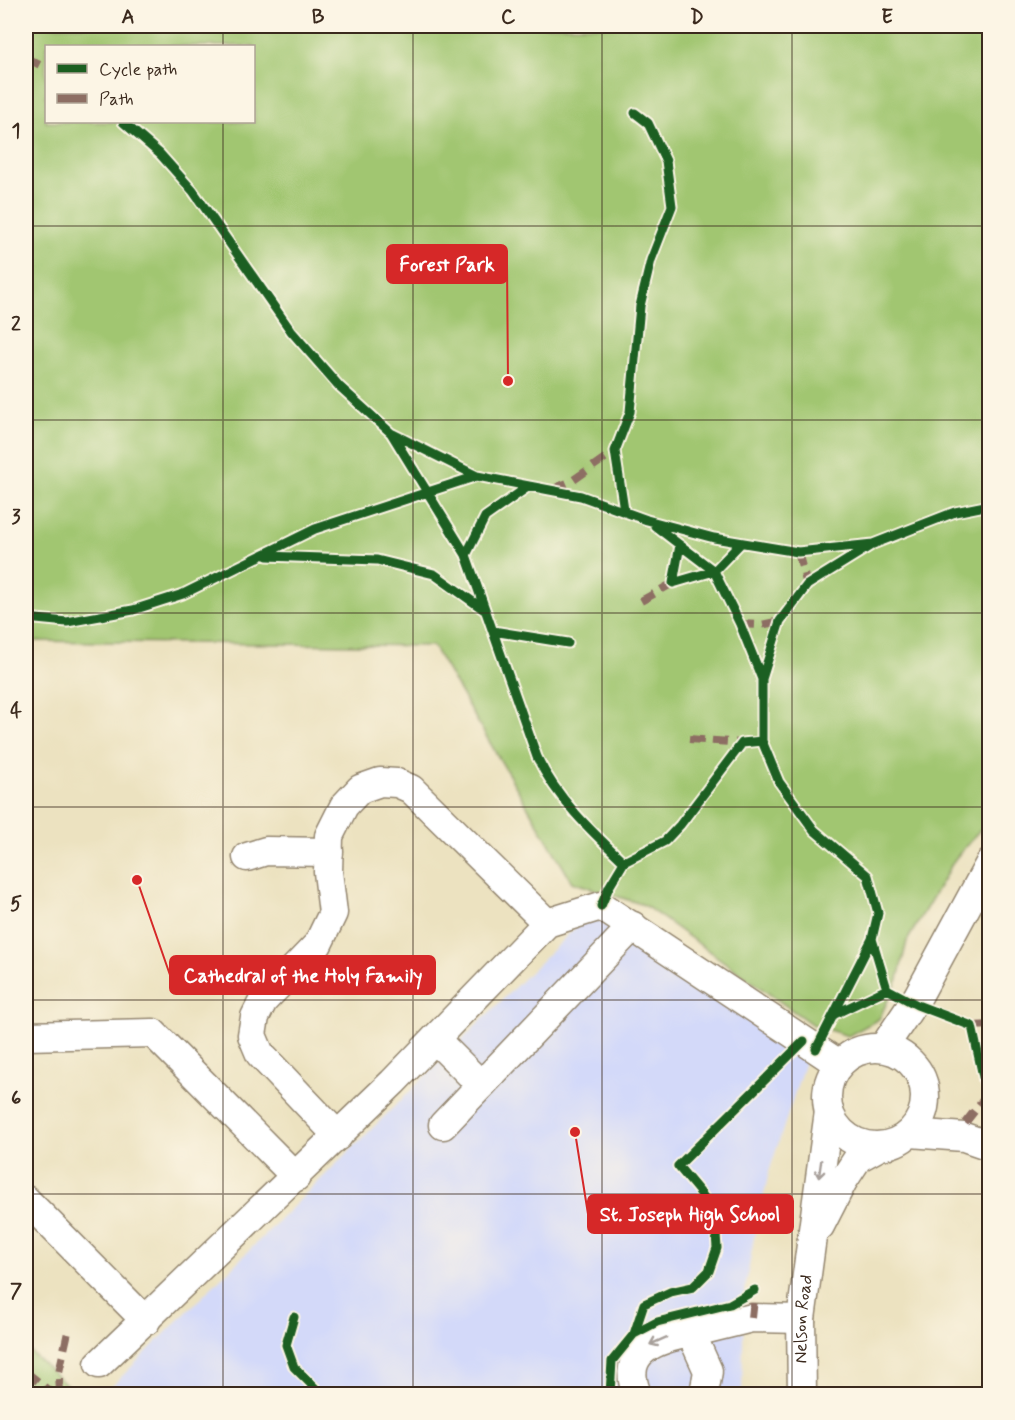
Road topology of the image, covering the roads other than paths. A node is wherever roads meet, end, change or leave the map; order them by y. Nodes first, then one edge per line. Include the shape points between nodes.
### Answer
1 (329, 852) junction
2 (247, 857) dead end
3 (990, 863) edge
4 (547, 922) junction
5 (633, 926) junction
6 (918, 996) junction
7 (26, 1036) edge
8 (435, 1039) junction
9 (883, 1048) junction
10 (911, 1062) junction
11 (839, 1064) junction
12 (481, 1085) junction
13 (925, 1106) junction
14 (829, 1111) junction
15 (443, 1125) dead end
16 (910, 1134) junction
17 (338, 1136) junction
18 (977, 1142) edge
19 (880, 1146) junction
20 (296, 1177) junction
21 (26, 1200) edge
22 (810, 1244) junction
23 (801, 1319) junction
24 (146, 1321) junction
25 (691, 1333) junction
26 (99, 1364) dead end
27 (637, 1395) edge
28 (704, 1395) edge
29 (802, 1395) edge

1 - 2 street via 266,851
1 - 4 street via 329,836 344,806 360,789 380,782 398,783 425,801
1 - 17 street via 333,913 318,944 263,1001 252,1035 260,1054
3 - 6 street
4 - 5 street via 602,906
4 - 8 street
5 - 11 street
5 - 12 street
6 - 9 street
6 - 10 street
7 - 20 street via 153,1034
8 - 12 street
8 - 17 street
9 - 10 street via 898,1052
9 - 11 street via 867,1048
10 - 13 street via 926,1090
11 - 14 street via 830,1078
12 - 15 street
13 - 16 street
13 - 18 street
14 - 19 street via 848,1138
14 -> 22 street, Nelson Road
16 - 18 street
16 - 19 street
17 - 20 street
19 - 22 street, Nelson Road via 858,1158
20 - 24 street
21 - 24 street
22 - 23 street, Nelson Road
23 - 25 street via 752,1318
23 - 29 street, Nelson Road
24 - 26 street
25 -> 27 street via 663,1339 642,1351 632,1373
25 - 28 street via 708,1371

